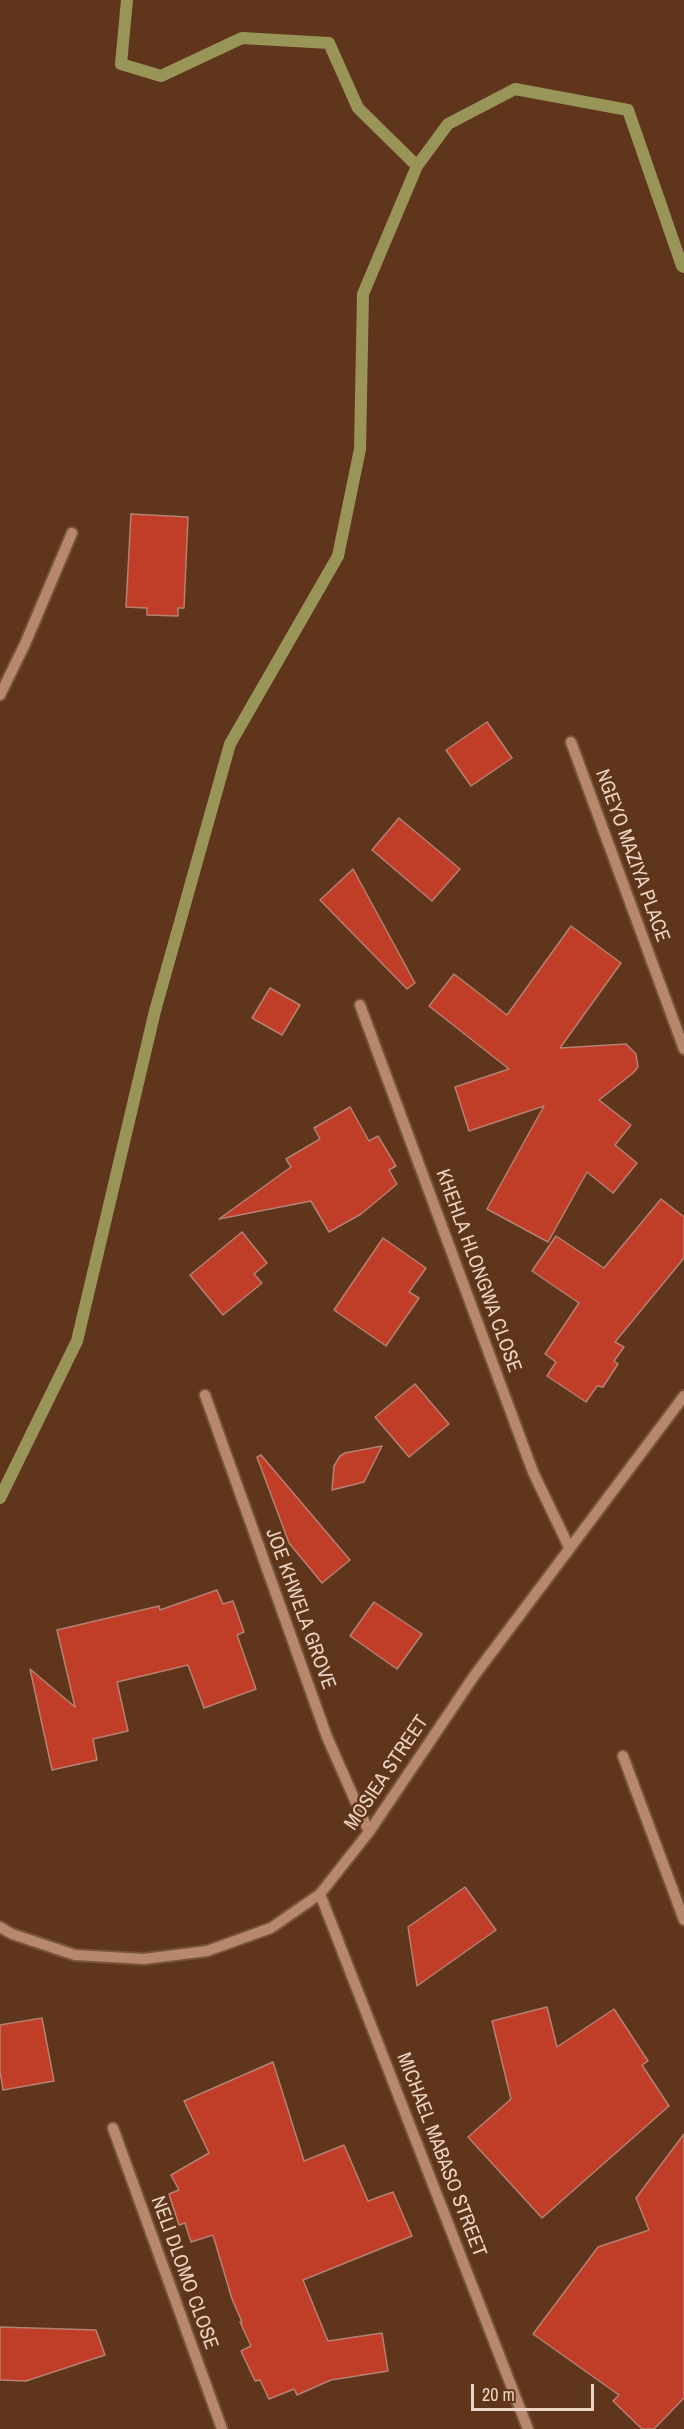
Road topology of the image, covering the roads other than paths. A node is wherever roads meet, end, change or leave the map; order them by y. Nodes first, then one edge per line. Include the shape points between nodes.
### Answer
1 (72, 533) dead end
2 (0, 695) edge
3 (571, 742) dead end
4 (360, 1005) dead end
5 (684, 1049) edge
6 (205, 1395) dead end
7 (684, 1396) edge
8 (569, 1547) junction
9 (623, 1756) dead end
10 (369, 1832) junction
11 (320, 1894) junction
12 (684, 1920) edge
13 (0, 1927) edge
14 (113, 2128) dead end
15 (222, 2429) edge
16 (528, 2429) edge

1 - 2 street
3 - 5 street, NGEYO MAZIYA PLACE
4 - 8 street, KHEHLA HLONGWA CLOSE via 533,1472
6 - 10 street, JOE KHWELA GROVE via 327,1737
7 - 8 street, MOSIEA STREET
8 - 10 street, MOSIEA STREET via 474,1676
9 - 12 street
10 - 11 street, MOSIEA STREET
11 - 13 street, MOSIEA STREET via 271,1928 207,1951 144,1959 75,1954
11 - 16 street, MICHAEL MABASO STREET
14 - 15 street, NELI DLOMO CLOSE

